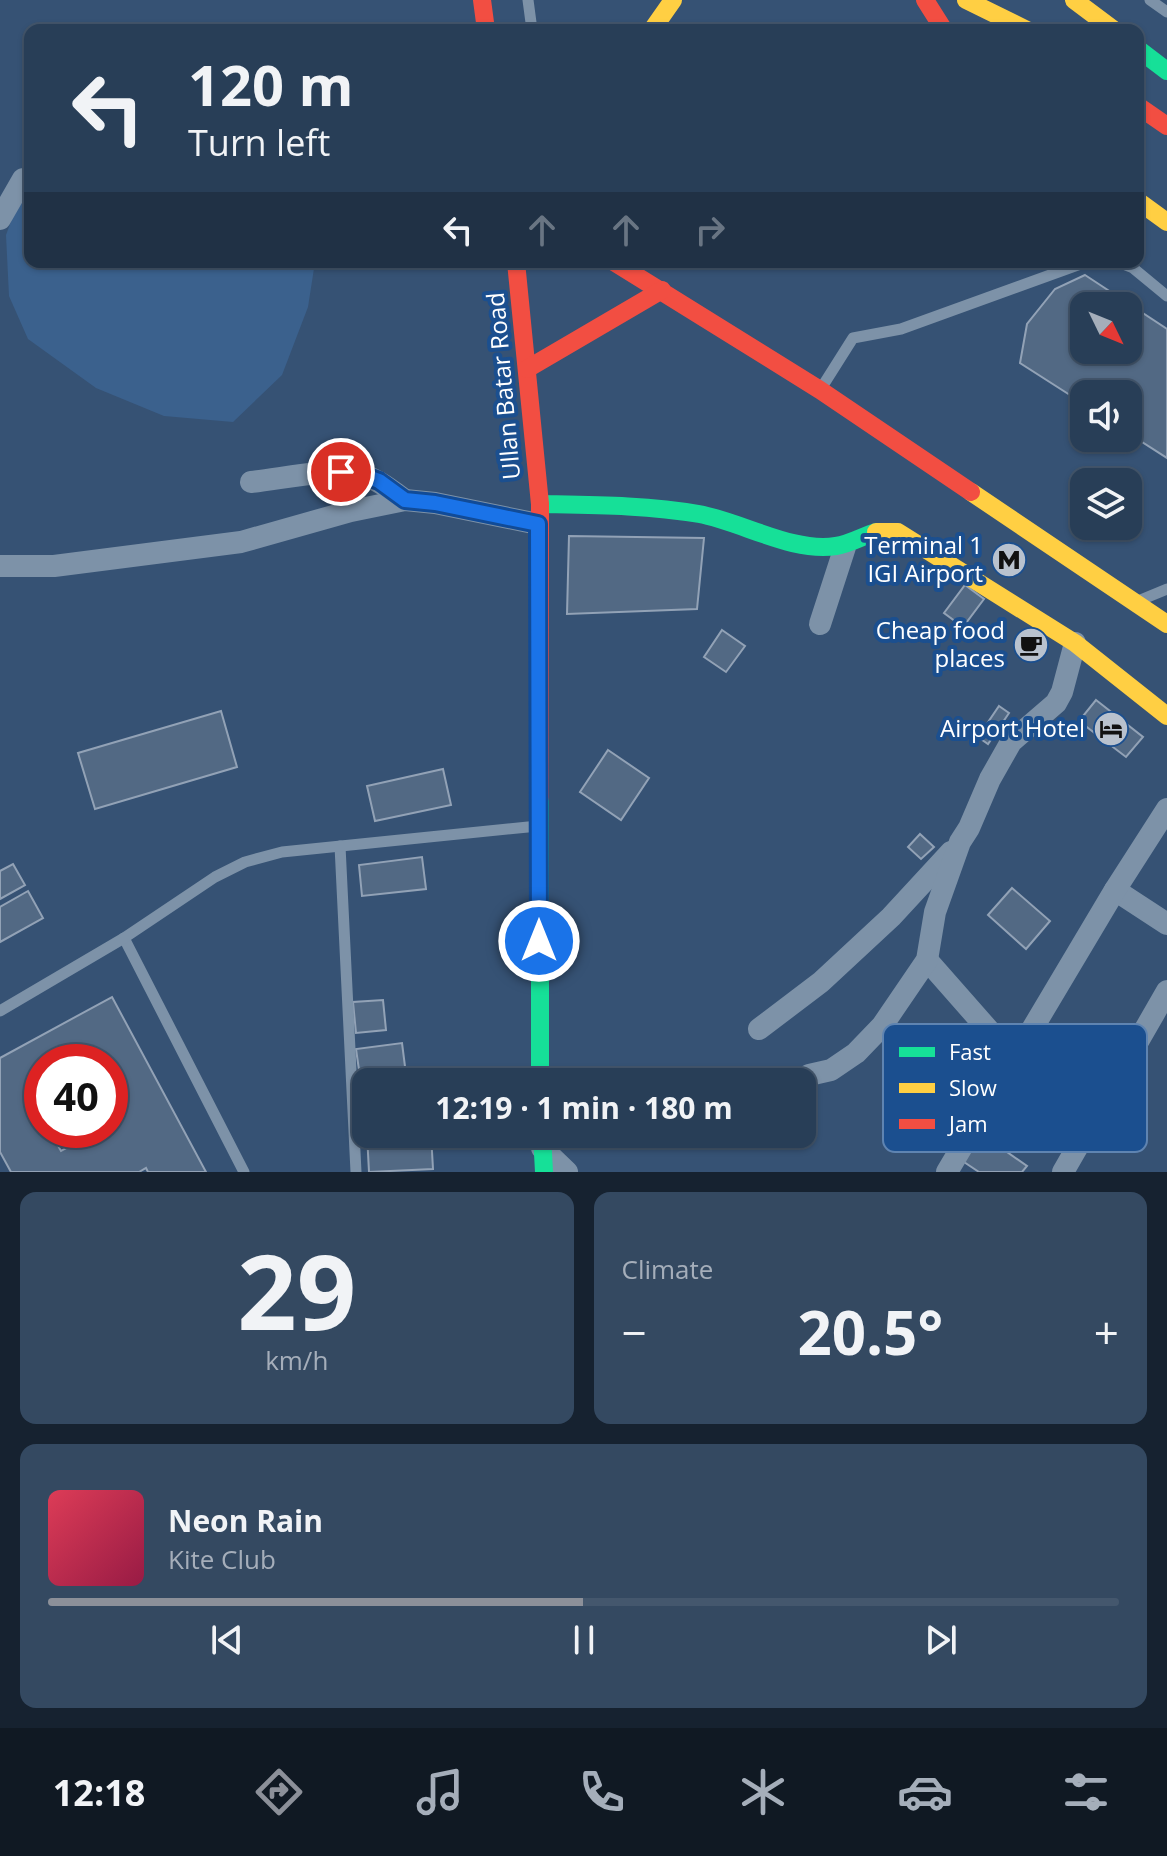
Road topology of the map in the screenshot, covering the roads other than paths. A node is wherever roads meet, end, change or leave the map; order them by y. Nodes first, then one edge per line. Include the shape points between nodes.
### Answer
1 (482, 0) edge
2 (528, 0) edge
3 (673, 0) edge
4 (925, 0) edge
5 (963, 0) edge
6 (1074, 0) edge
7 (1150, 0) edge
8 (1167, 12) edge
9 (485, 24) edge
10 (531, 24) edge
11 (656, 24) edge
12 (943, 24) edge
13 (950, 24) edge
14 (1014, 24) edge
15 (1106, 24) edge
16 (1144, 54) edge
17 (1167, 71) edge
18 (1144, 110) edge
19 (1167, 126) edge
20 (23, 179) dead end
21 (1144, 205) edge
22 (0, 219) edge
23 (1167, 222) edge
24 (517, 268) edge
25 (624, 268) edge
26 (1069, 268) edge
27 (1133, 268) edge
28 (662, 290) junction
29 (1167, 296) edge
30 (527, 369) junction
31 (820, 390) junction
32 (251, 482) dead end
33 (405, 500) junction
34 (539, 514) junction
35 (845, 547) junction
36 (0, 566) edge
37 (1167, 589) edge
38 (1134, 602) junction
39 (820, 624) dead end
40 (1167, 624) edge
41 (1075, 643) junction
42 (1167, 716) edge
43 (1167, 809) edge
44 (538, 826) junction
45 (960, 842) junction
46 (340, 846) junction
47 (1115, 890) junction
48 (1167, 924) edge
49 (124, 938) junction
50 (927, 960) junction
51 (1167, 991) edge
52 (0, 1011) edge
53 (883, 1024) edge
54 (983, 1024) edge
55 (1036, 1024) edge
56 (883, 1025) edge
57 (1147, 1026) edge
58 (759, 1029) dead end
59 (540, 1068) edge
60 (816, 1073) edge
61 (542, 1148) edge
62 (548, 1148) edge
63 (959, 1152) edge
64 (1074, 1152) edge
65 (244, 1172) edge
66 (356, 1172) edge
67 (544, 1172) edge
68 (567, 1172) edge
69 (947, 1172) edge
70 (1063, 1172) edge

1 - 9 street
2 - 10 lane
3 - 11 street
4 - 12 street
5 - 13 street
5 - 14 street
6 - 15 street
7 - 8 lane
16 - 17 street
18 - 19 street
20 - 22 street
21 - 23 street
24 - 30 street, Ullan Batar Road
25 - 28 street
26 - 31 lane via 901,329 853,338
27 - 29 lane
28 - 30 street
28 - 31 street
30 - 34 street, Ullan Batar Road
31 - 38 street
32 - 33 street via 357,473
33 - 34 street
33 - 36 street via 241,542 54,566
34 - 35 street via 634,506 684,511 818,547
34 - 44 street, Ullan Batar Road
35 - 39 street
35 - 41 street via 874,532 898,532
37 - 38 lane
38 - 40 street
41 - 42 street
41 - 45 street via 1056,703 1011,742
43 - 47 street
44 - 46 lane
44 - 59 street, Ullan Batar Road
45 - 50 street via 935,912
45 - 58 street via 891,917 821,982
46 - 49 lane via 245,862
46 - 66 lane
47 - 48 street
47 - 55 street
49 - 52 lane
49 - 65 lane
50 - 53 street
50 - 54 street
51 - 57 street
56 - 60 street via 856,1053
61 - 67 street
62 - 68 street
63 - 69 street
64 - 70 street

